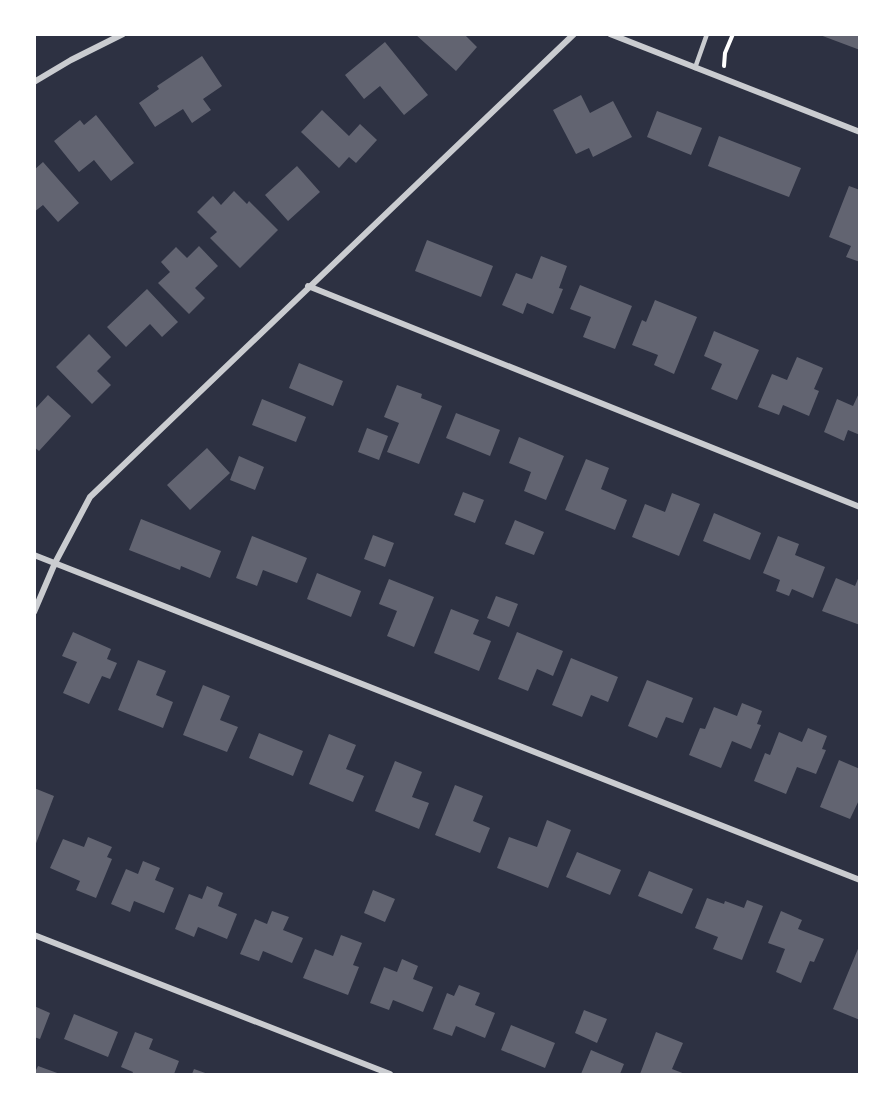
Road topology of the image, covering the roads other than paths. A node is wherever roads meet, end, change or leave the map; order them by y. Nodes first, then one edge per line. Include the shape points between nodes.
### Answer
1 (123, 34) edge
2 (574, 34) edge
3 (610, 34) edge
4 (635, 34) edge
5 (707, 34) edge
6 (632, 43) junction
7 (695, 68) junction
8 (34, 82) edge
9 (860, 132) edge
10 (308, 286) junction
11 (860, 507) edge
12 (34, 555) edge
13 (55, 563) junction
14 (34, 612) edge
15 (860, 880) edge
16 (34, 935) edge
17 (390, 1074) edge

1 - 8 street
2 - 10 street
3 - 6 street
4 - 6 lane
5 - 7 lane
6 - 7 street
7 - 9 street
10 - 11 street
10 - 13 street via 90,497
12 - 13 street
13 - 14 street
13 - 15 street
16 - 17 street

